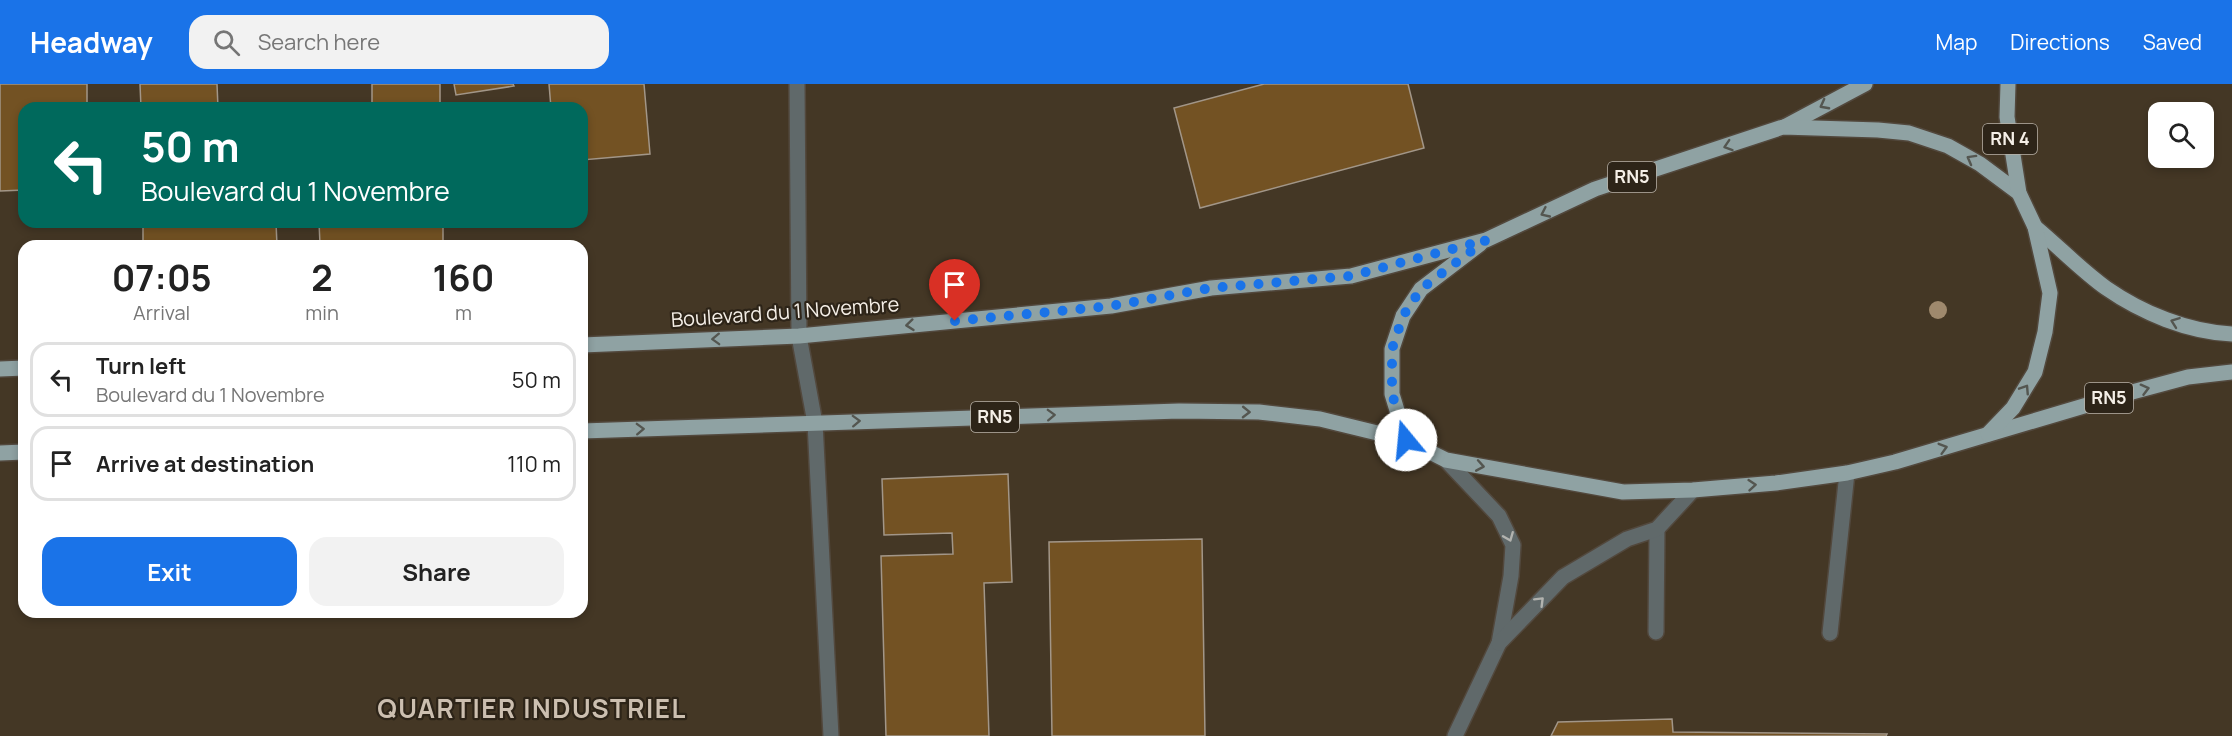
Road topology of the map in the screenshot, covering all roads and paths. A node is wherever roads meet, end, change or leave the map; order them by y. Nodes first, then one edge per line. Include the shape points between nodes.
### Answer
1 (797, 84) edge
2 (1865, 84) edge
3 (2008, 84) edge
4 (1783, 128) junction
5 (2019, 193) junction
6 (2035, 227) junction
7 (1486, 240) junction
8 (2232, 334) edge
9 (800, 336) junction
10 (588, 345) edge
11 (18, 368) edge
12 (0, 369) edge
13 (2232, 372) edge
14 (815, 423) junction
15 (588, 431) edge
16 (1988, 434) junction
17 (1406, 440) junction
18 (18, 452) edge
19 (0, 453) edge
20 (1446, 460) junction
21 (1847, 473) junction
22 (1694, 490) junction
23 (1657, 529) junction
24 (1656, 632) dead end
25 (1830, 633) dead end
26 (1499, 643) junction
27 (831, 736) edge
28 (1455, 736) edge

1 - 9 street
2 -> 4 main road
3 - 5 main road, RN 4 via 2007,117
5 -> 4 main road, Boulevard du 1 Novembre / RN5 via 1956,150 1909,133
4 -> 7 main road, Boulevard du 1 Novembre / RN5 via 1595,189
5 - 6 main road, RN5
8 -> 6 main road, RN5 via 2181,324 2142,309 2106,287
16 -> 6 main road, RN5 via 2013,408 2035,372 2045,332 2050,292
7 -> 9 main road, Boulevard du 1 Novembre / RN5 via 1351,276 1211,288 1111,306
7 - 17 main road, Boulevard du 1 Novembre / RN5 via 1421,289 1403,316 1392,349 1392,394
9 -> 10 main road, Boulevard du 1 Novembre / RN5
9 - 14 street
11 - 12 main road
16 -> 13 main road, RN5 via 2188,377
15 -> 14 main road, RN5
14 -> 17 main road, RN5 via 1259,412 1320,419
14 - 27 street
21 -> 16 main road, RN5
17 - 20 main road, RN5
18 - 19 main road
20 -> 22 main road, RN5 via 1623,492
20 -> 26 street via 1499,516 1513,545
22 -> 21 main road, RN5
21 - 25 street
22 - 23 street
23 - 24 street
26 -> 23 street via 1563,577 1627,539
26 - 28 street

